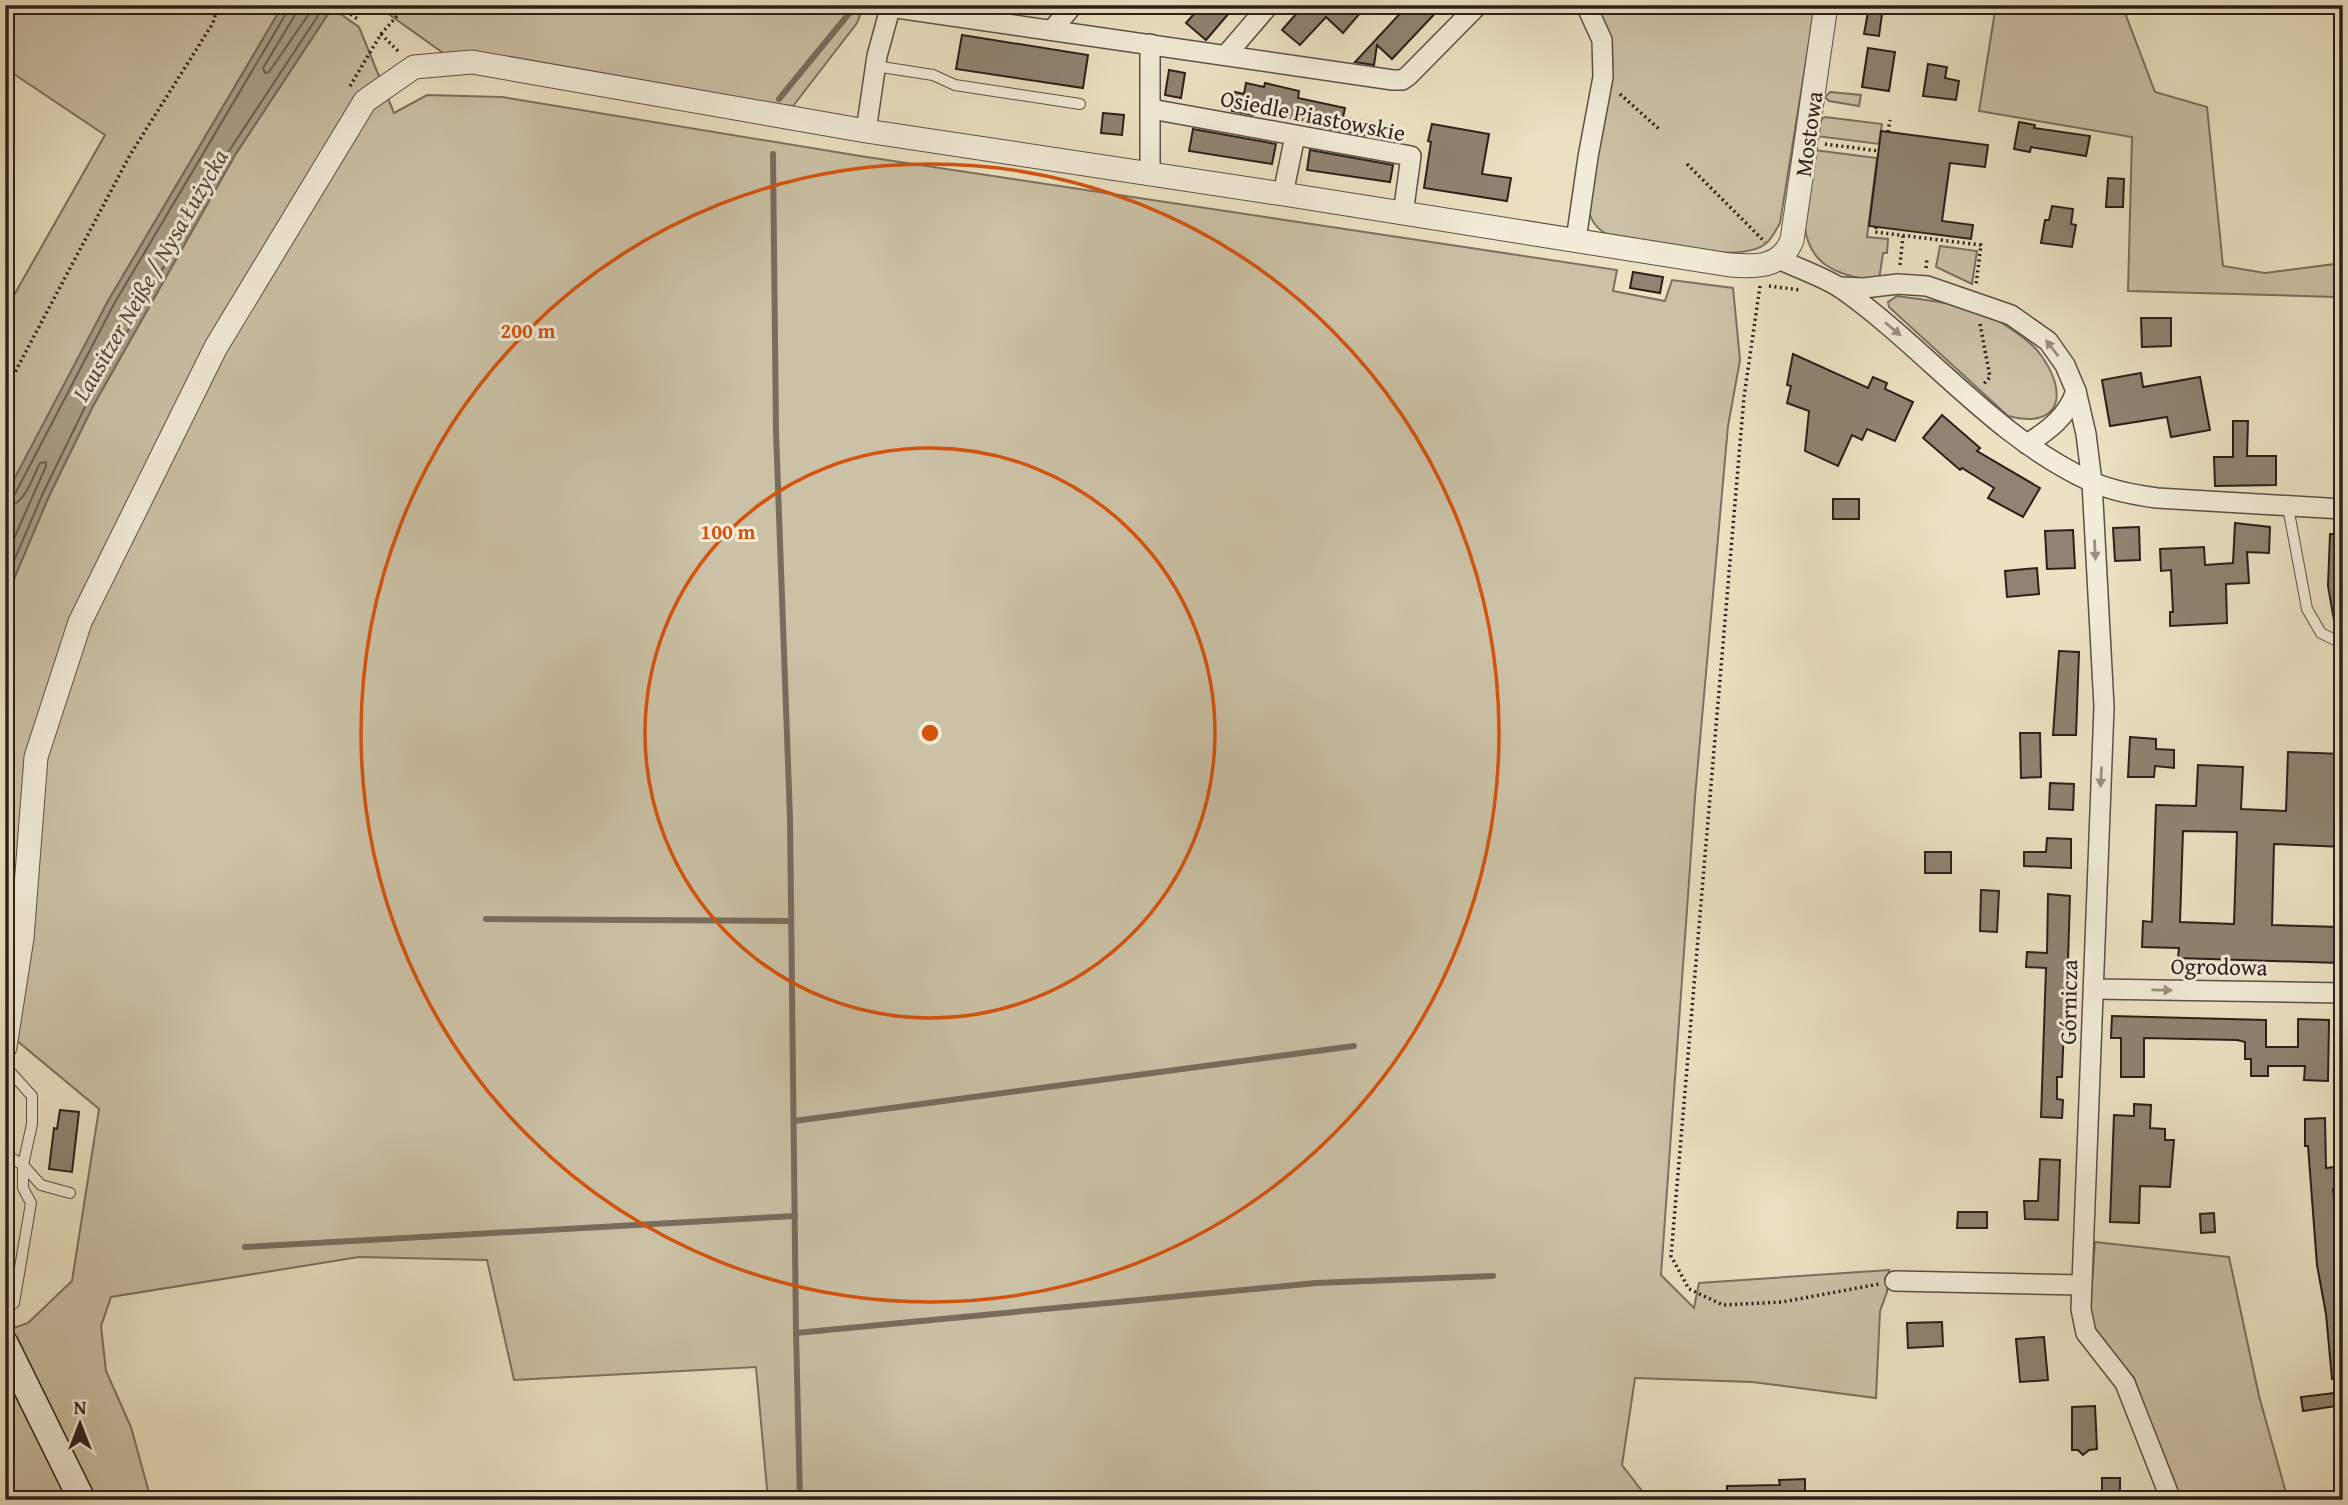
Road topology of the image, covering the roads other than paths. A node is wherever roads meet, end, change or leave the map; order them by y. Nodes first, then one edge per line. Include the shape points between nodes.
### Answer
1 (1073, 5) edge
2 (1269, 5) edge
3 (1478, 5) edge
4 (1586, 5) edge
5 (1826, 5) edge
6 (891, 6) edge
7 (975, 12) edge
8 (1052, 30) junction
9 (1150, 44) junction
10 (1226, 55) junction
11 (875, 66) junction
12 (1080, 104) dead end
13 (1151, 109) junction
14 (866, 131) junction
15 (1295, 136) junction
16 (1150, 174) junction
17 (1283, 194) junction
18 (1403, 214) junction
19 (1576, 240) junction
20 (1770, 257) junction
21 (1839, 287) junction
22 (2076, 391) junction
23 (2027, 444) junction
24 (2092, 482) junction
25 (2288, 507) junction
26 (2343, 509) edge
27 (2343, 644) edge
28 (2094, 989) junction
29 (2343, 993) edge
30 (5, 1047) edge
31 (5, 1066) edge
32 (5, 1154) edge
33 (23, 1166) junction
34 (70, 1193) dead end
35 (1895, 1281) road end
36 (2081, 1285) junction
37 (5, 1310) edge
38 (5, 1345) edge
39 (82, 1500) edge
40 (2171, 1500) edge

1 - 8 street
2 - 10 street, Osiedle Piastowskie
3 - 10 street, Osiedle Piastowskie via 1402,80
4 - 19 street via 1602,40 1603,77
5 - 20 street, Mostowa via 1792,240 1788,251
6 - 7 street, Osiedle Piastowskie
6 - 11 street, Osiedle Piastowskie
7 - 8 street, Osiedle Piastowskie
8 - 9 street, Osiedle Piastowskie
9 - 10 street, Osiedle Piastowskie
9 - 13 street
11 - 12 lane via 933,75 955,85
11 - 14 street, Osiedle Piastowskie
13 - 15 street, Osiedle Piastowskie
13 - 16 street
14 - 16 street
14 - 30 street via 472,62 414,67 365,102 216,347 80,622 36,757 22,937
15 - 17 street
15 - 18 street, Osiedle Piastowskie via 1411,156
16 - 17 street
17 - 18 street
18 - 19 street
19 - 20 street via 1730,265
20 - 21 street
22 -> 21 street, Górnicza via 2048,341 2011,316 1927,286
21 -> 23 street
22 - 23 street via 2062,418
22 - 24 street, Górnicza
23 - 24 street
24 - 25 street via 2157,498
24 -> 28 street, Górnicza via 2104,707
25 - 26 street
25 - 27 lane via 2307,609 2321,633
28 -> 29 street, Ogrodowa
28 - 36 street, Górnicza
31 - 33 lane via 32,1097
32 - 33 lane
33 - 34 lane via 41,1185
33 - 37 lane via 23,1188 31,1203 14,1303
35 - 36 street
36 - 40 street, Górnicza via 2086,1333 2125,1383
38 - 39 main road

